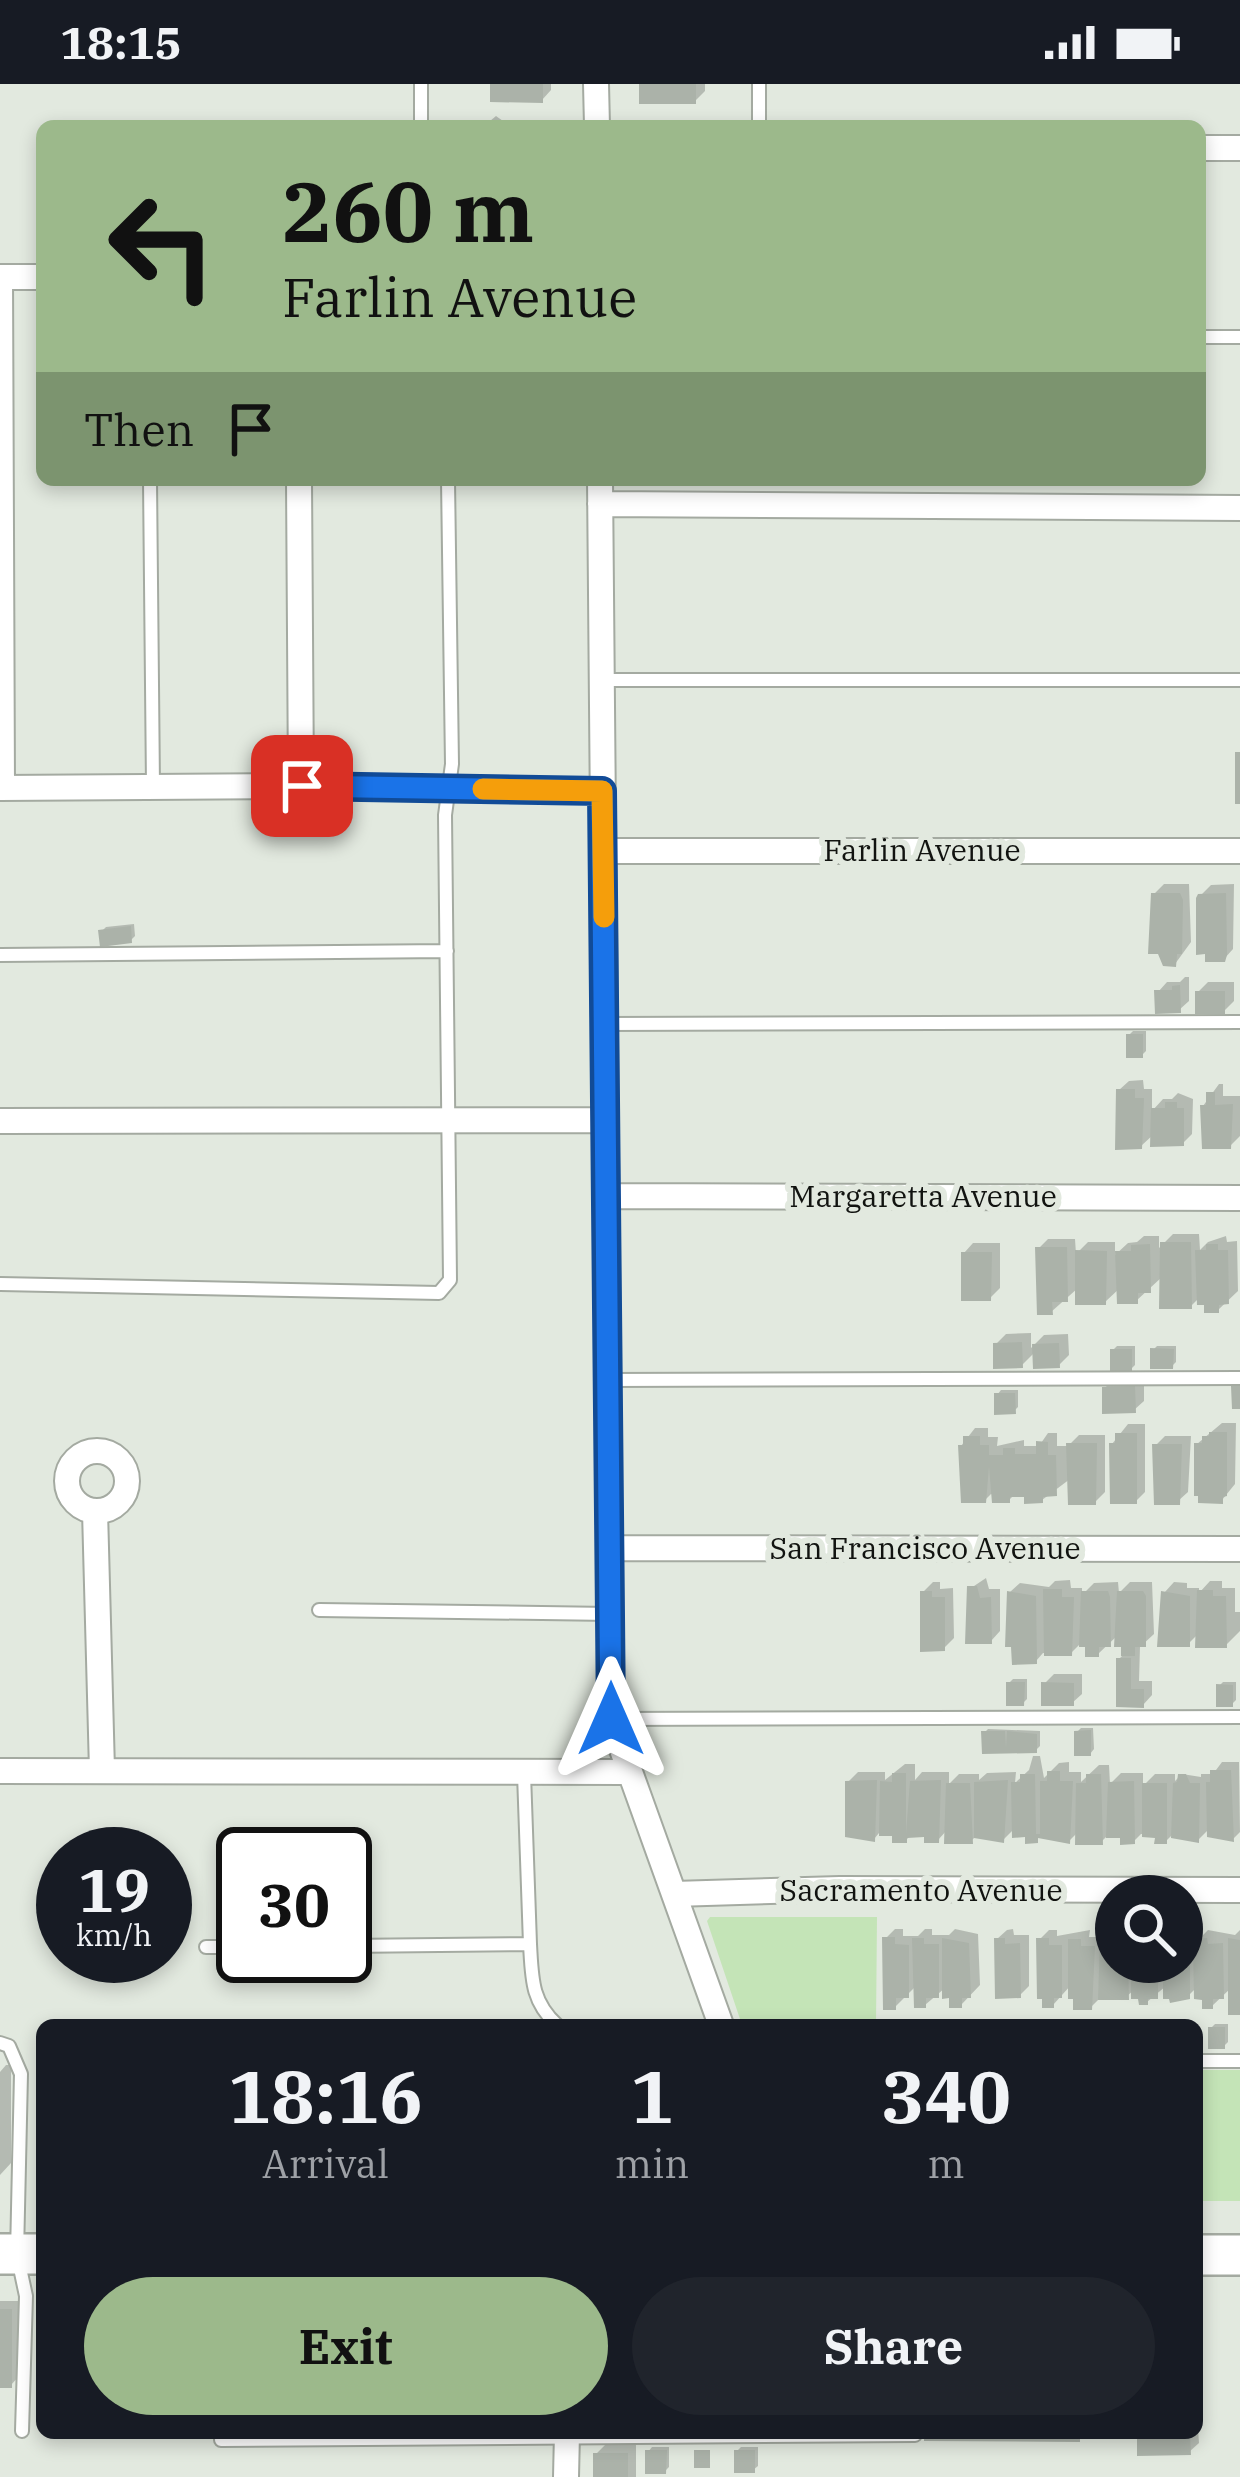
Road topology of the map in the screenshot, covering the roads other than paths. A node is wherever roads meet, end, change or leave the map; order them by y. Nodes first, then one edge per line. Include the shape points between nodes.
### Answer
1 (421, 84) edge
2 (596, 84) edge
3 (759, 84) edge
4 (422, 120) edge
5 (597, 120) edge
6 (759, 120) edge
7 (1206, 148) edge
8 (1240, 148) edge
9 (0, 277) edge
10 (36, 277) edge
11 (1206, 337) edge
12 (1240, 337) edge
13 (150, 486) edge
14 (299, 486) edge
15 (448, 486) edge
16 (600, 492) edge
17 (1240, 508) edge
18 (602, 680) junction
19 (1240, 680) edge
20 (302, 786) junction
21 (153, 787) junction
22 (1, 788) edge
23 (449, 788) junction
24 (602, 791) junction
25 (603, 851) junction
26 (1240, 851) edge
27 (447, 951) junction
28 (0, 955) edge
29 (1240, 1022) edge
30 (605, 1024) junction
31 (451, 1120) junction
32 (606, 1120) junction
33 (0, 1121) edge
34 (607, 1196) junction
35 (1240, 1198) edge
36 (0, 1284) edge
37 (1240, 1378) edge
38 (608, 1380) junction
39 (95, 1510) dead end
40 (610, 1548) junction
41 (1240, 1549) edge
42 (319, 1610) dead end
43 (610, 1614) junction
44 (1240, 1717) edge
45 (611, 1719) junction
46 (102, 1770) junction
47 (0, 1771) edge
48 (628, 1772) junction
49 (524, 1774) junction
50 (1240, 1890) edge
51 (674, 1894) junction
52 (530, 1944) junction
53 (372, 1946) edge
54 (206, 1947) dead end
55 (216, 1947) edge
56 (551, 2019) edge
57 (720, 2019) edge
58 (0, 2043) edge
59 (1203, 2061) edge
60 (1240, 2061) edge
61 (20, 2254) edge
62 (1203, 2255) edge
63 (1240, 2255) edge
64 (22, 2432) dead end
65 (271, 2439) edge
66 (566, 2439) edge
67 (221, 2440) dead end
68 (566, 2477) edge

1 - 4 lane
2 - 5 street
3 - 6 lane
7 - 8 street
9 - 10 street
9 - 22 street
11 - 12 lane
13 - 21 lane
14 - 20 street
15 - 23 lane
16 - 17 street
16 - 18 street
18 - 19 lane
18 - 24 street
20 - 21 street
20 - 23 street
21 - 22 street
23 - 24 street
23 - 27 lane
24 - 25 street
25 - 26 street, Farlin Avenue
25 - 30 street
27 - 28 lane
27 - 31 lane
29 - 30 lane
30 - 32 street
31 - 32 street
31 - 33 street
31 - 36 lane via 450,1280 439,1293
32 - 34 street
34 - 35 street, Margaretta Avenue
34 - 38 street
37 - 38 lane
38 - 40 street
39 - 46 street
40 - 41 street, San Francisco Avenue
40 - 43 street
42 - 43 lane
43 - 45 street
44 - 45 lane
45 - 48 street
46 - 47 street
46 - 49 street
48 - 49 street
48 - 51 street
49 - 52 lane
50 - 51 street, Sacramento Avenue
51 - 57 street
52 - 53 lane
52 - 56 lane via 534,1995
54 - 55 lane
58 - 61 lane via 21,2074
59 - 60 lane
61 - 64 lane
62 - 63 main road
65 - 67 lane
66 - 68 street

